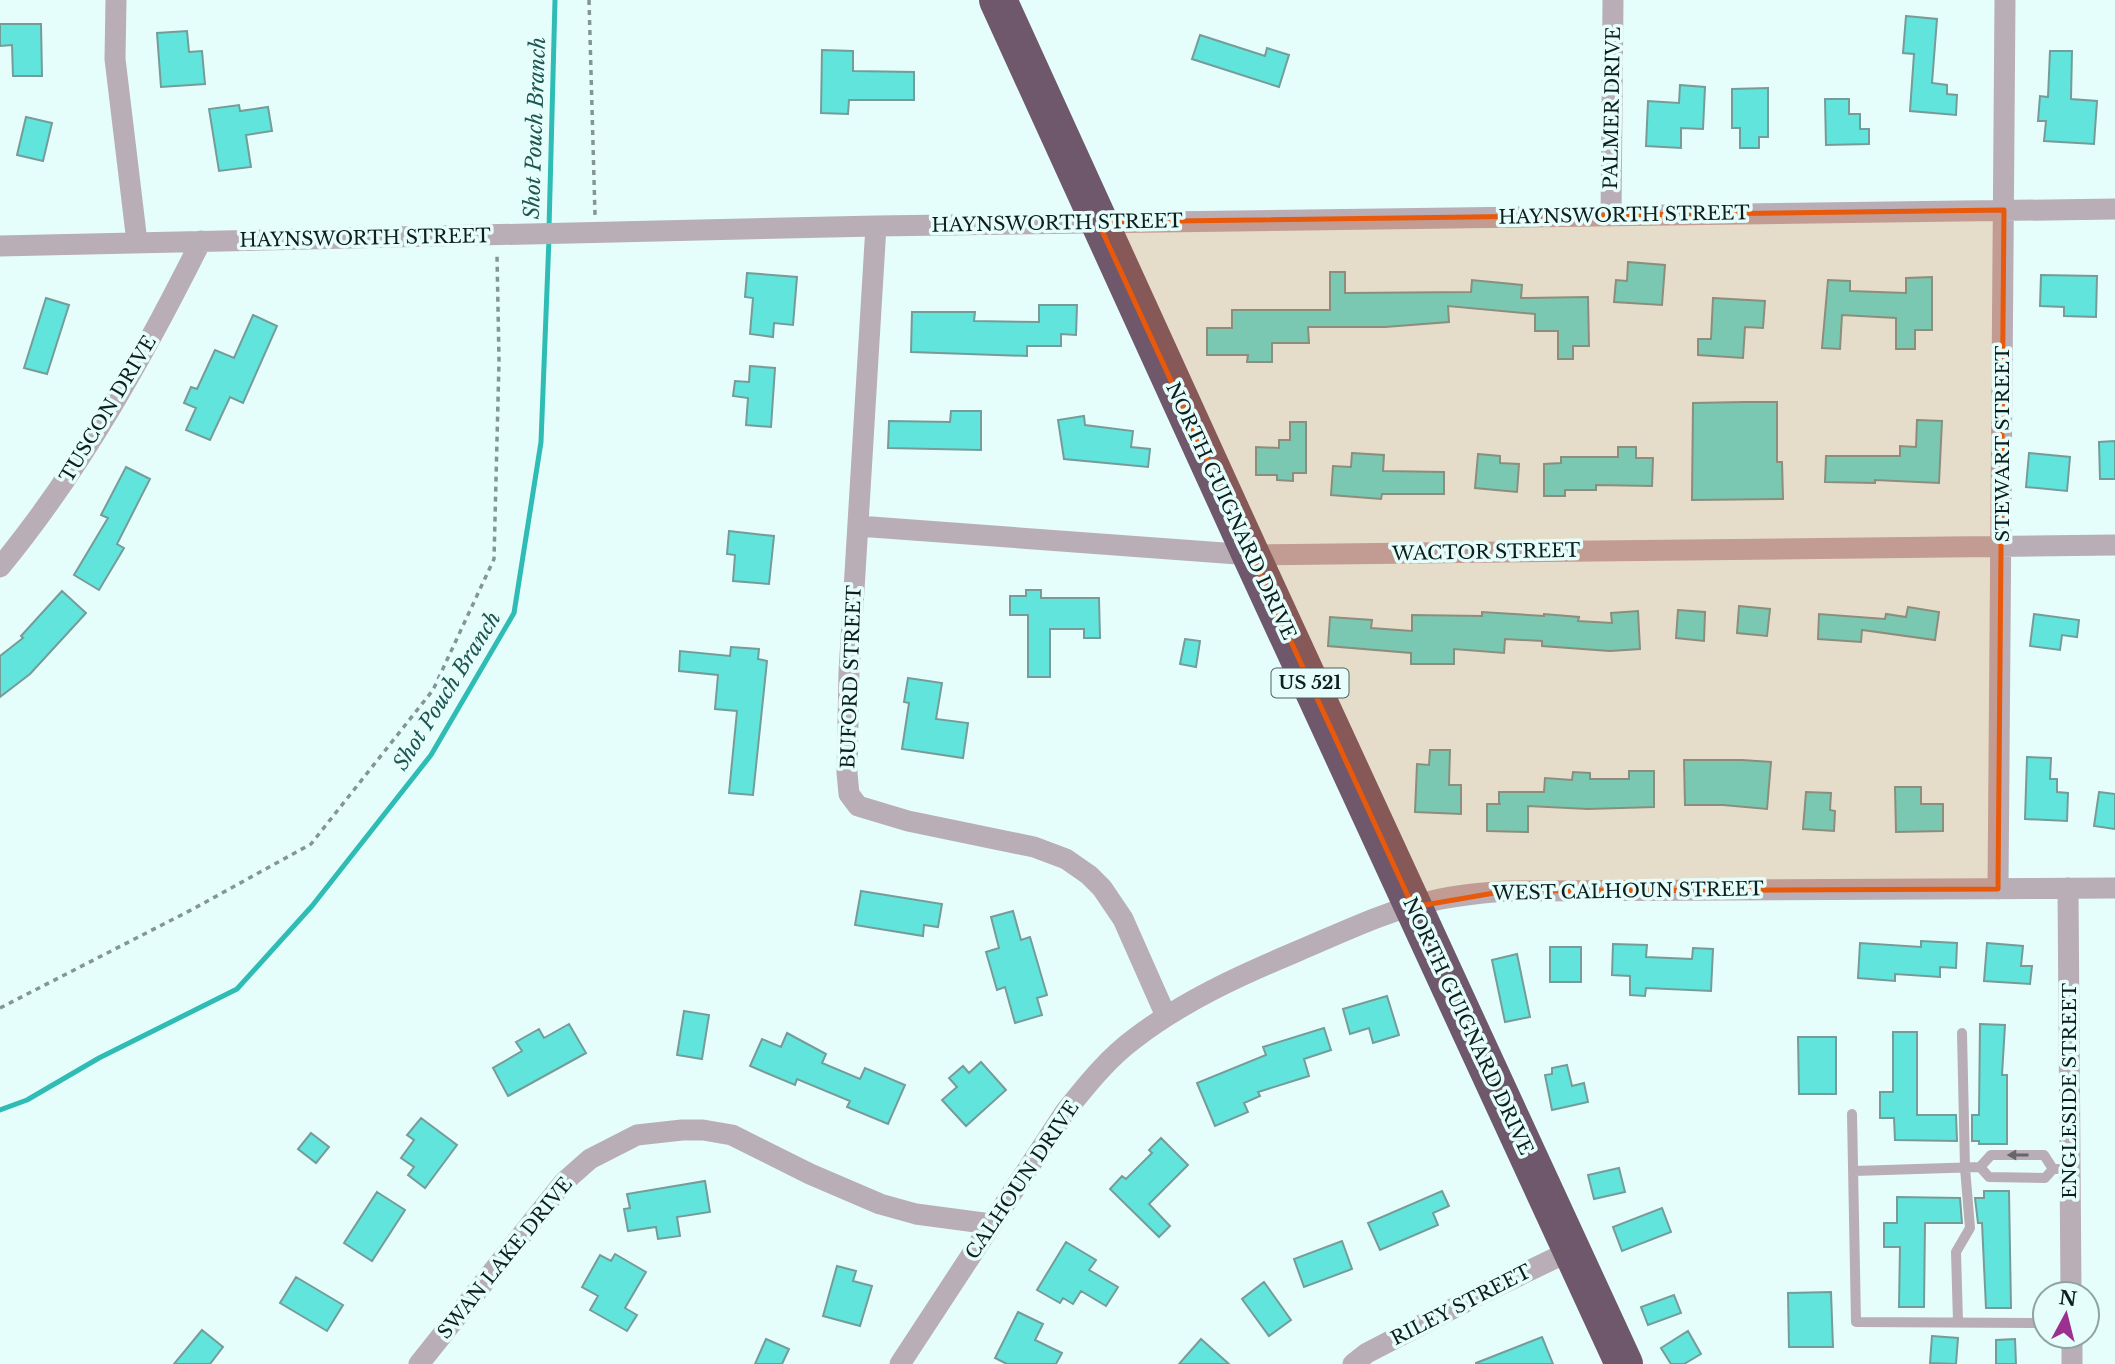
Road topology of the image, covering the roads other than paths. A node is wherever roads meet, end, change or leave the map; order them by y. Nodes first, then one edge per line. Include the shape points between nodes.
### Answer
1 (116, 0) edge
2 (998, 0) edge
3 (1614, 0) edge
4 (2005, 0) edge
5 (2115, 209) edge
6 (2004, 210) junction
7 (1611, 215) junction
8 (1098, 222) junction
9 (876, 226) junction
10 (201, 241) junction
11 (137, 242) junction
12 (0, 246) edge
13 (858, 526) junction
14 (2115, 545) edge
15 (2002, 546) junction
16 (1251, 555) junction
17 (0, 567) edge
18 (2068, 888) junction
19 (2115, 888) edge
20 (1998, 889) junction
21 (1413, 907) junction
22 (1166, 1016) junction
23 (1962, 1033) dead end
24 (1852, 1114) dead end
25 (1980, 1167) junction
26 (1965, 1168) junction
27 (2061, 1169) junction
28 (1854, 1171) junction
29 (991, 1224) junction
30 (1572, 1250) junction
31 (2070, 1280) edge
32 (1958, 1322) junction
33 (2031, 1323) edge
34 (419, 1364) edge
35 (900, 1364) edge
36 (1353, 1364) edge
37 (1624, 1364) edge

1 - 11 street via 115,59
2 - 8 highway, NORTH GUIGNARD DRIVE / US 521
3 - 7 street, PALMER DRIVE
4 - 6 street, STEWART STREET
5 - 6 street, HAYNSWORTH STREET
6 - 7 street, HAYNSWORTH STREET
6 - 15 street, STEWART STREET
7 - 8 street, HAYNSWORTH STREET
8 - 9 street, HAYNSWORTH STREET
8 - 16 highway, NORTH GUIGNARD DRIVE / US 521
9 - 10 street, HAYNSWORTH STREET
9 - 13 street, BUFORD STREET
10 - 11 street, HAYNSWORTH STREET
10 - 17 street, TUSCON DRIVE via 160,322 53,499
11 - 12 street, HAYNSWORTH STREET
13 - 16 street, WACTOR STREET
13 - 22 street, BUFORD STREET via 849,671 849,794 858,806 908,821 1034,847 1066,859 1102,888 1124,919
14 - 15 street, WACTOR STREET
15 - 16 street, WACTOR STREET
15 - 20 street, STEWART STREET
16 - 21 highway, NORTH GUIGNARD DRIVE / US 521
18 - 19 street, WEST CALHOUN STREET
18 - 20 street, WEST CALHOUN STREET
18 - 27 street, ENGLESIDE STREET
20 - 21 street, WEST CALHOUN STREET via 1506,891
21 - 22 street, WEST CALHOUN STREET via 1252,970
21 - 30 highway, NORTH GUIGNARD DRIVE / US 521
22 - 29 street, CALHOUN DRIVE via 1132,1040 1090,1080
23 - 26 lane
24 - 28 lane
25 - 26 lane
25 - 27 lane via 1989,1178 2045,1178
27 -> 25 lane via 2044,1155 1991,1155
26 - 28 lane
26 - 32 lane via 1969,1228 1956,1252
27 - 31 street, ENGLESIDE STREET
28 - 32 lane via 1856,1322
29 - 34 street, SWAN LAKE DRIVE via 916,1214 880,1203 732,1135 682,1129 637,1135 590,1159 564,1182
29 - 35 street, CALHOUN DRIVE
30 - 36 street, RILEY STREET
30 - 37 highway, NORTH GUIGNARD DRIVE / US 521
32 - 33 lane

